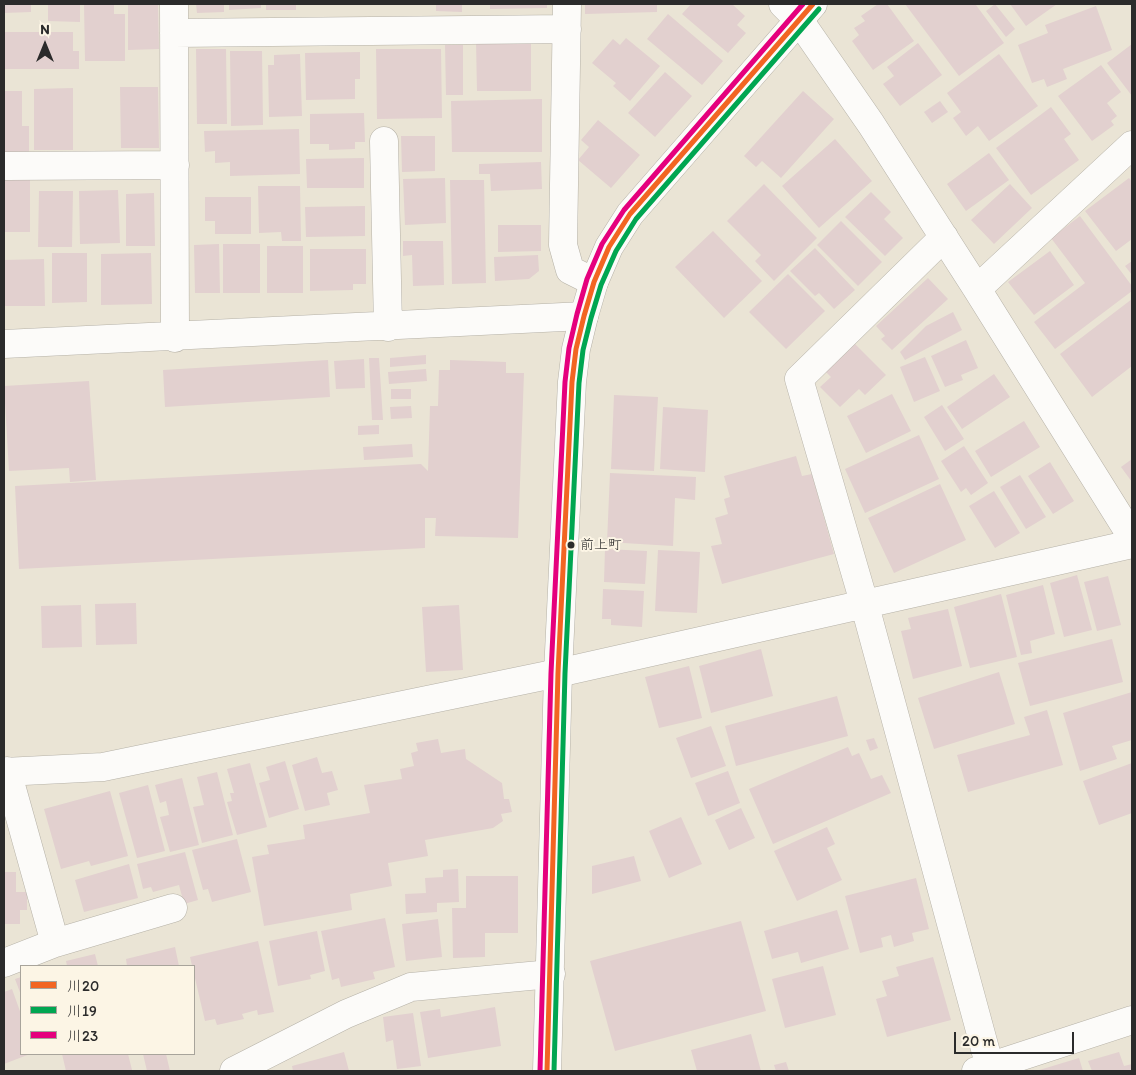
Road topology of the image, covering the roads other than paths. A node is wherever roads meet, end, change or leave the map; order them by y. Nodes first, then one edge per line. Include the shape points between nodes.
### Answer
1 (174, 4) edge
2 (798, 9) edge
3 (567, 16) edge
4 (174, 33) junction
5 (384, 141) dead end
6 (1132, 144) edge
7 (176, 165) junction
8 (6, 166) dead end
9 (944, 237) junction
10 (594, 282) junction
11 (977, 289) junction
12 (584, 316) junction
13 (388, 327) junction
14 (176, 338) junction
15 (4, 344) edge
16 (1132, 538) edge
17 (1132, 544) edge
18 (865, 606) junction
19 (558, 673) junction
20 (6, 771) edge
21 (173, 908) dead end
22 (55, 944) junction
23 (4, 963) edge
24 (551, 974) junction
25 (1132, 1020) edge
26 (267, 1064) edge
27 (986, 1070) edge
28 (234, 1071) edge
29 (547, 1071) edge

1 - 4 street
2 - 9 street
2 - 10 street via 630,214 609,247
3 - 4 street
3 - 10 street via 563,245 570,270
4 - 7 street
5 - 13 street
6 - 11 street
7 - 8 street
7 - 14 street
9 - 11 street
9 - 18 street via 799,379
10 - 12 street
11 - 16 street
12 - 13 street
12 - 19 street via 572,382
13 - 14 street
14 - 15 street
17 - 18 street
18 - 19 street
18 - 27 street
19 - 20 street via 103,767
19 - 24 street
20 - 22 street
21 - 22 street
22 - 23 street
24 - 26 street via 411,987 346,1014
24 - 29 street
25 - 27 street
26 - 28 street

